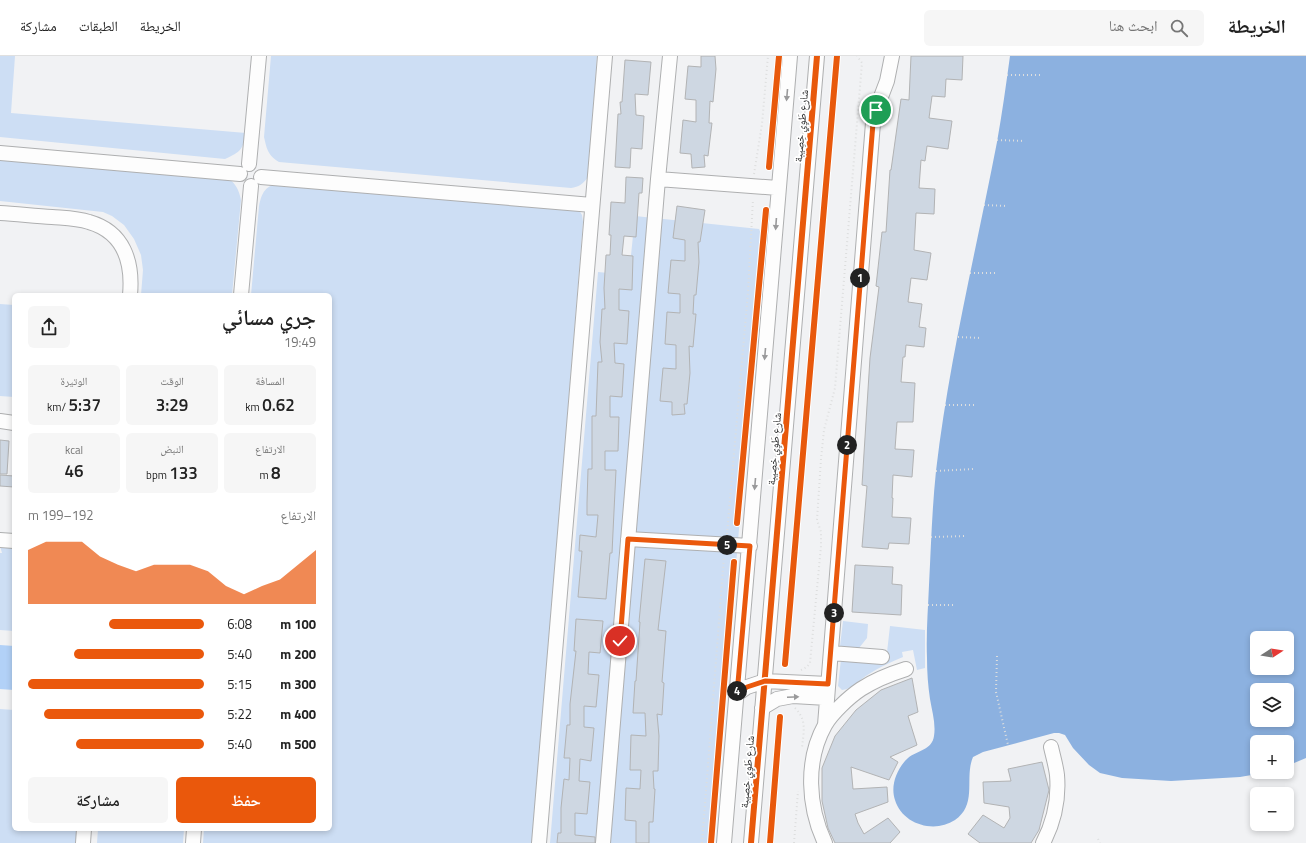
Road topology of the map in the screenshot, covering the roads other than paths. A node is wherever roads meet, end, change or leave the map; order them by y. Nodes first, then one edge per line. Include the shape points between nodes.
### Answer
1 (259, 56) edge
2 (605, 56) edge
3 (670, 56) edge
4 (790, 56) edge
5 (817, 56) edge
6 (892, 56) edge
7 (0, 153) edge
8 (245, 169) junction
9 (658, 179) junction
10 (256, 181) junction
11 (778, 188) junction
12 (592, 204) junction
13 (0, 213) edge
14 (130, 293) edge
15 (241, 293) edge
16 (0, 421) edge
17 (12, 423) edge
18 (628, 539) junction
19 (0, 540) edge
20 (12, 541) edge
21 (750, 546) junction
22 (831, 653) junction
23 (882, 657) dead end
24 (906, 669) dead end
25 (765, 681) junction
26 (828, 684) junction
27 (793, 689) junction
28 (737, 694) junction
29 (827, 698) junction
30 (762, 708) junction
31 (825, 724) junction
32 (1051, 747) dead end
33 (84, 831) edge
34 (194, 831) edge
35 (83, 843) edge
36 (193, 843) edge
37 (539, 843) edge
38 (603, 843) edge
39 (724, 843) edge
40 (751, 843) edge
41 (825, 843) edge
42 (1043, 843) edge

1 - 8 street
2 - 12 street
3 - 9 street
4 -> 11 street, شارع طَوِي خِصِيبة
5 - 25 street, شارع طَوِي خِصِيبة
6 - 22 street via 887,81 873,123
7 - 8 street
8 - 10 street via 241,181
8 - 10 street via 257,166 260,169
9 - 11 street
9 - 18 street
10 - 12 street
10 - 15 street
11 -> 21 street, شارع طَوِي خِصِيبة
12 - 37 street
13 - 14 street via 78,219 107,230 126,255 131,275
16 - 17 street
18 - 21 street
18 - 38 street
19 - 20 street
21 - 28 street, شارع طَوِي خِصِيبة
22 - 23 street
22 - 26 street
24 - 31 street via 882,677 861,690 842,705
25 - 27 street
25 - 28 street via 747,687
25 - 30 street, شارع طَوِي خِصِيبة
26 - 27 street
26 - 29 street
27 - 29 street
27 - 30 street
28 - 39 street, شارع طَوِي خِصِيبة
29 - 31 street
30 - 40 street, شارع طَوِي خِصِيبة
31 - 41 street via 818,741 811,777 815,814
32 - 42 street via 1057,775 1056,804
33 - 35 street
34 - 36 street

